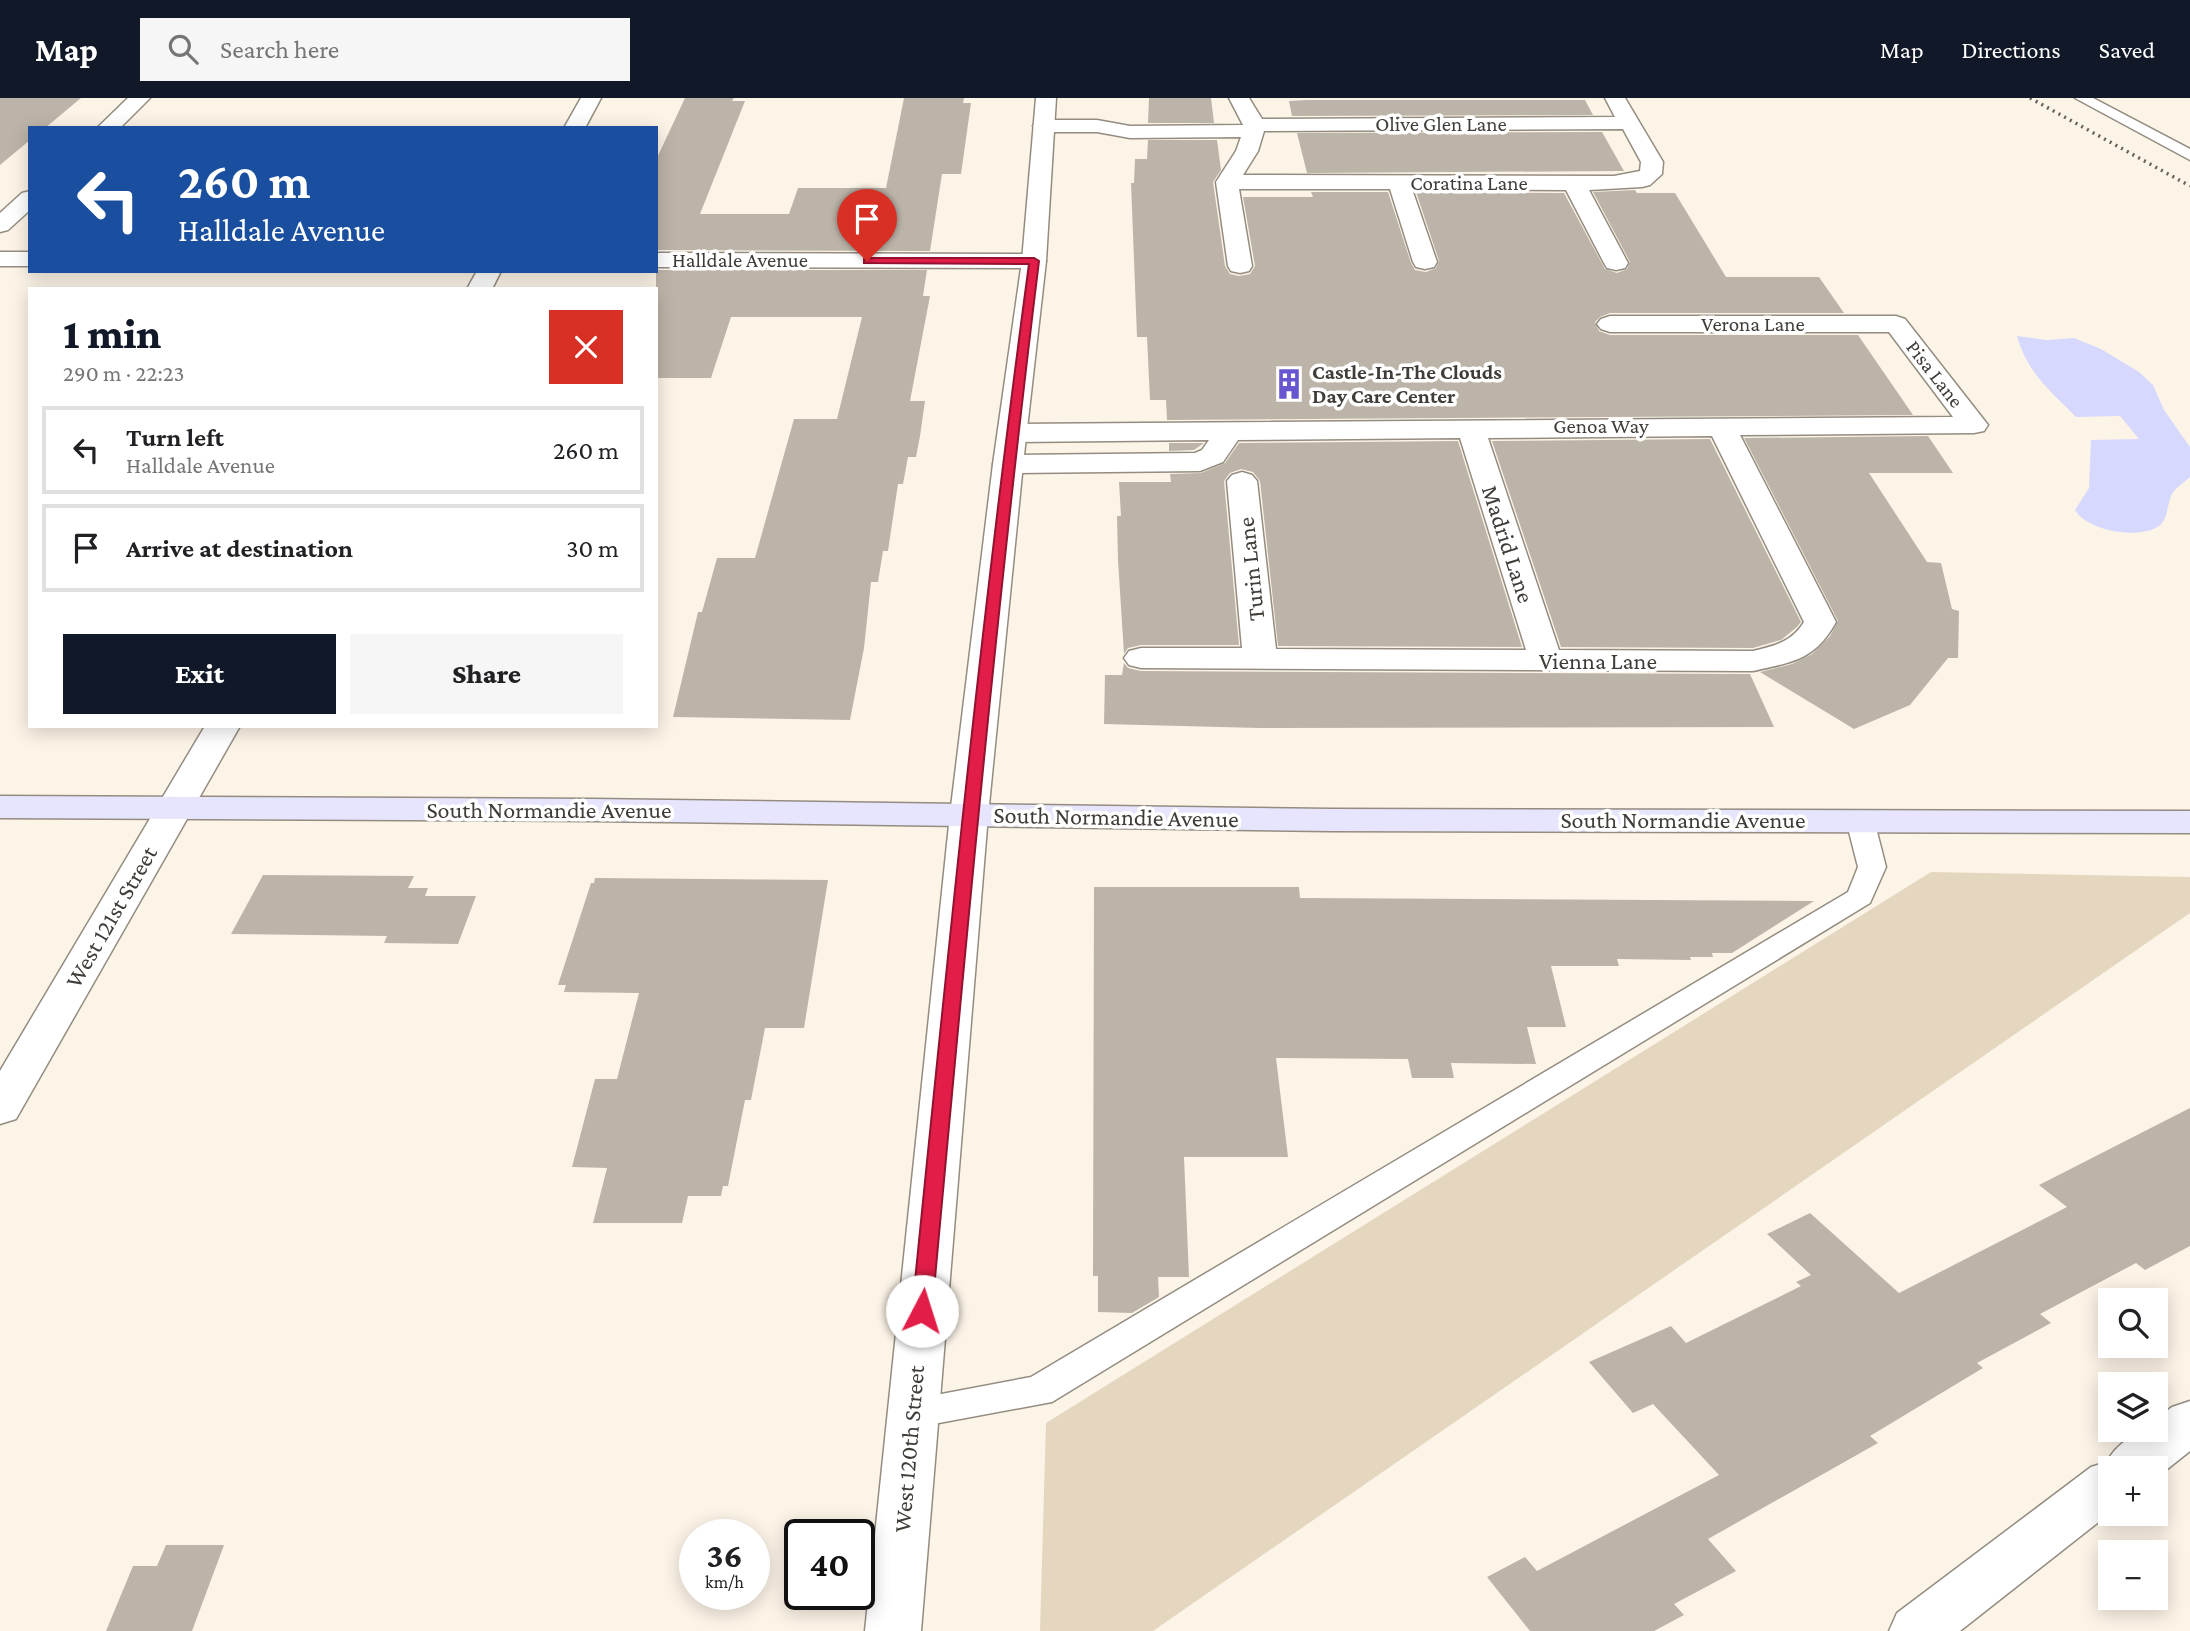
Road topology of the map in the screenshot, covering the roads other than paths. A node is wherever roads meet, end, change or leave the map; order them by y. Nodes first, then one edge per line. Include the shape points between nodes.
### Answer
1 (140, 98) edge
2 (591, 98) edge
3 (1046, 98) edge
4 (1239, 98) edge
5 (1615, 98) edge
6 (2082, 98) edge
7 (1630, 123) junction
8 (1253, 124) junction
9 (109, 126) edge
10 (575, 126) edge
11 (1044, 126) junction
12 (2190, 155) edge
13 (1227, 182) junction
14 (1399, 183) junction
15 (1574, 183) junction
16 (28, 200) edge
17 (0, 225) edge
18 (0, 258) edge
19 (28, 259) edge
20 (658, 260) edge
21 (1034, 261) junction
22 (1425, 262) dead end
23 (1616, 263) dead end
24 (1240, 266) dead end
25 (1610, 324) dead end
26 (1896, 324) joint
27 (1974, 425) joint
28 (1721, 426) junction
29 (1471, 428) junction
30 (1010, 448) junction
31 (1242, 481) dead end
32 (1260, 657) junction
33 (1141, 658) dead end
34 (1546, 661) junction
35 (222, 728) edge
36 (0, 807) edge
37 (174, 808) junction
38 (969, 815) junction
39 (1860, 820) junction
40 (2190, 822) edge
41 (0, 1108) edge
42 (912, 1413) junction
43 (2190, 1422) edge
44 (2146, 1456) edge
45 (2098, 1492) edge
46 (893, 1631) edge
47 (1917, 1631) edge

1 - 9 street
2 - 10 street
3 - 11 street, West 120th Street
4 - 8 street
5 - 7 street
6 - 12 lane
7 - 8 street, Olive Glen Lane
7 - 15 street, Coratina Lane via 1653,162 1651,174 1642,180
8 - 11 street, Olive Glen Lane via 1129,132
8 - 13 street via 1244,155
11 - 21 street, West 120th Street
13 - 14 street, Coratina Lane
13 - 24 street
14 - 15 street, Coratina Lane
14 - 22 street
15 - 23 street
16 - 17 street
18 - 19 street
20 - 21 street, Halldale Avenue
21 - 30 street, West 120th Street
25 - 26 street, Verona Lane
26 - 27 street, Pisa Lane
27 - 28 street, Genoa Way
28 - 29 street, Genoa Way
28 - 34 street, Vienna Lane via 1820,622 1811,640 1786,654 1753,661
29 - 30 street, Genoa Way via 1229,431 1213,456 1200,462
29 - 34 street, Madrid Lane
30 - 38 street, West 120th Street
31 - 32 street, Turin Lane
32 - 33 street, Vienna Lane
32 - 34 street, Vienna Lane
35 - 37 street, West 121st Street
36 - 37 main road, South Normandie Avenue
37 - 38 main road, South Normandie Avenue
37 - 41 street, West 121st Street
38 - 39 main road, South Normandie Avenue
38 - 42 street, West 120th Street
39 - 40 main road, South Normandie Avenue
39 - 42 lane via 1871,867 1860,897 1039,1391
42 - 46 street, West 120th Street
43 - 44 street
45 - 47 street

